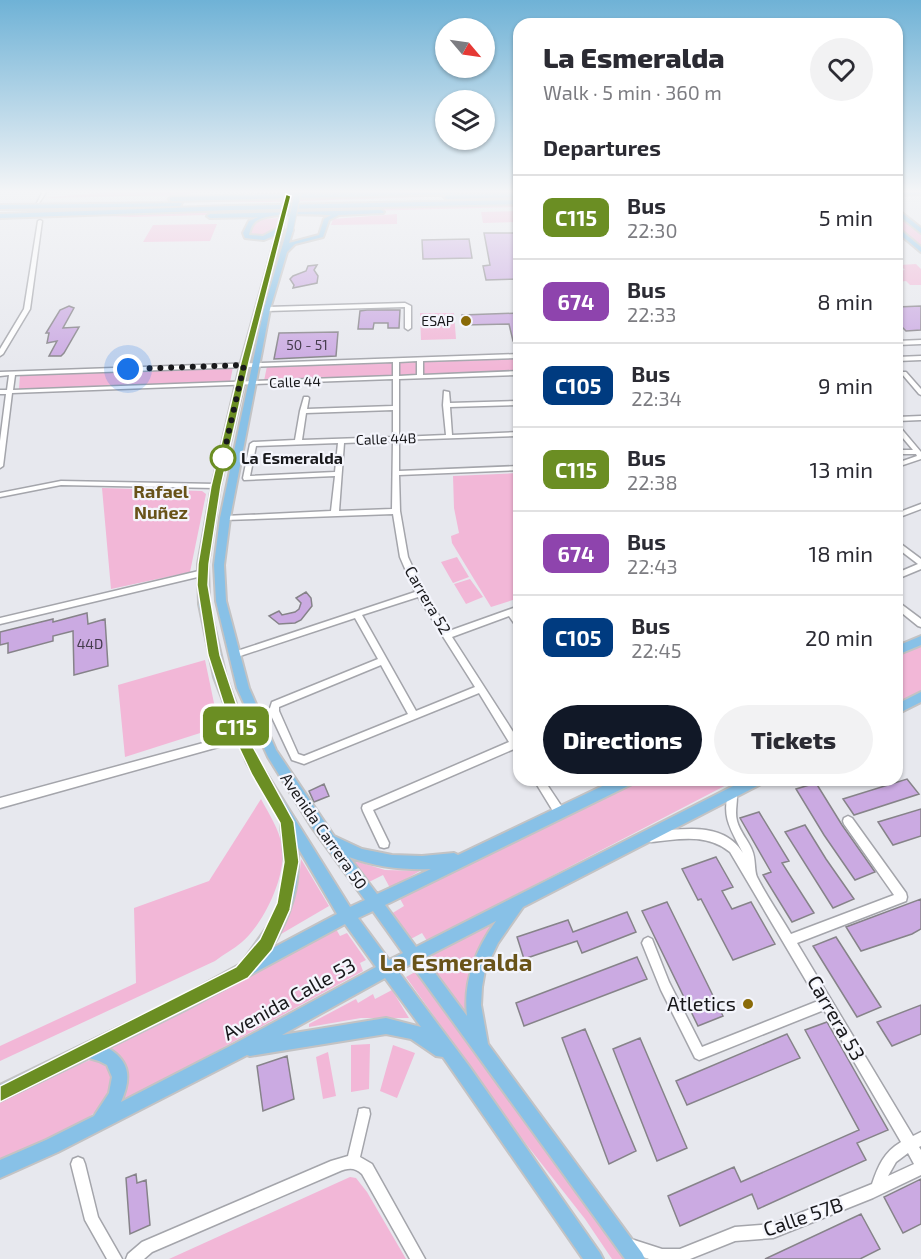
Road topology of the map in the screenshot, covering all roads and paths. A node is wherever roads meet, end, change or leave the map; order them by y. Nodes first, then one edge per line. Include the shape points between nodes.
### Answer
1 (36, 250) edge
2 (266, 250) edge
3 (274, 250) edge
4 (285, 250) edge
5 (283, 252) joint
6 (272, 256) junction
7 (267, 309) junction
8 (408, 328) dead end
9 (921, 342) edge
10 (903, 343) edge
11 (0, 354) edge
12 (513, 356) edge
13 (921, 358) edge
14 (420, 359) junction
15 (903, 359) edge
16 (396, 360) junction
17 (244, 365) junction
18 (257, 365) junction
19 (12, 373) junction
20 (513, 373) edge
21 (904, 373) dead end
22 (0, 374) edge
23 (420, 377) junction
24 (395, 378) junction
25 (253, 383) junction
26 (240, 384) junction
27 (918, 387) edge
28 (0, 392) edge
29 (11, 392) junction
30 (446, 392) dead end
31 (921, 393) edge
32 (306, 398) dead end
33 (513, 403) edge
34 (447, 405) junction
35 (395, 408) junction
36 (303, 411) junction
37 (921, 418) edge
38 (903, 419) edge
39 (513, 434) edge
40 (903, 435) edge
41 (449, 437) junction
42 (395, 439) junction
43 (341, 441) junction
44 (298, 443) junction
45 (903, 453) edge
46 (919, 455) edge
47 (903, 462) edge
48 (0, 466) edge
49 (513, 468) edge
50 (396, 473) junction
51 (338, 474) junction
52 (216, 486) junction
53 (0, 495) edge
54 (921, 506) edge
55 (396, 511) junction
56 (335, 512) junction
57 (903, 514) edge
58 (225, 518) junction
59 (903, 548) edge
60 (921, 564) edge
61 (203, 573) junction
62 (903, 573) edge
63 (420, 593) junction
64 (903, 609) edge
65 (513, 612) edge
66 (357, 614) junction
67 (0, 621) edge
68 (921, 624) edge
69 (448, 635) junction
70 (921, 640) edge
71 (903, 648) edge
72 (234, 655) junction
73 (383, 661) junction
74 (481, 688) junction
75 (921, 696) edge
76 (903, 706) edge
77 (414, 716) junction
78 (240, 737) junction
79 (513, 737) edge
80 (513, 747) edge
81 (543, 786) edge
82 (616, 786) edge
83 (745, 786) edge
84 (733, 792) junction
85 (0, 803) edge
86 (560, 813) junction
87 (848, 821) dead end
88 (287, 822) junction
89 (645, 837) junction
90 (328, 840) junction
91 (384, 843) dead end
92 (463, 859) junction
93 (751, 873) junction
94 (374, 903) junction
95 (519, 903) junction
96 (347, 916) junction
97 (790, 940) junction
98 (648, 943) dead end
99 (413, 956) junction
100 (387, 969) junction
101 (242, 973) junction
102 (827, 1003) junction
103 (88, 1050) junction
104 (240, 1050) junction
105 (485, 1054) junction
106 (451, 1056) junction
107 (0, 1093) edge
108 (364, 1114) dead end
109 (99, 1120) junction
110 (916, 1142) edge
111 (353, 1161) junction
112 (921, 1163) edge
113 (78, 1164) dead end
114 (921, 1168) edge
115 (0, 1169) edge
116 (872, 1191) junction
117 (625, 1243) junction
118 (115, 1259) edge
119 (133, 1259) edge
120 (418, 1259) edge
121 (594, 1259) edge
122 (636, 1259) edge

1 - 11 street via 27,309
2 - 6 main road
3 - 6 main road, Avenida Carrera 50
4 - 5 main road
5 - 7 main road, Avenida Carrera 50
6 - 17 main road, Avenida Carrera 50
7 - 8 street via 405,305
7 - 18 main road, Avenida Carrera 50
9 - 10 street
12 - 14 street, Calle 44
13 - 15 street
14 - 16 street, Calle 44
14 - 23 street
16 - 18 street, Calle 44
16 - 24 street, Carrera 52
17 - 18 street, Calle 44
17 - 19 street, Calle 44
17 - 26 main road, Avenida Carrera 50
18 - 25 main road, Avenida Carrera 50
19 - 22 street, Calle 44
19 - 29 street
20 - 23 street, Calle 44
21 - 27 street
23 - 24 street, Calle 44
24 - 25 street, Calle 44
24 - 35 street, Carrera 52
25 - 26 street, Calle 44
25 - 58 main road, Avenida Carrera 50
26 - 29 street, Calle 44
26 - 52 main road, Avenida Carrera 50
27 - 31 street
28 - 29 street, Calle 44
29 - 48 street
30 - 34 street
32 - 36 street
33 - 34 street
34 - 41 street
35 - 36 street
35 - 42 street, Carrera 52
36 - 44 street
37 - 38 street
39 - 41 street, Calle 44B
40 - 46 street
41 - 42 street, Calle 44B
42 - 43 street, Calle 44B
42 - 50 street, Carrera 52
43 - 44 street, Calle 44B
43 - 51 street
44 - 51 street, Calle 44B via 253,444 246,478
45 - 46 street
46 - 47 street
49 - 50 street
50 - 55 street, Carrera 52
51 - 56 street
52 - 53 street via 61,483
52 - 61 main road, Avenida Carrera 50
54 - 57 street
55 - 56 street
55 - 63 street, Carrera 52 via 404,557
56 - 58 street
58 - 72 main road, Avenida Carrera 50 via 219,565 221,601
59 - 60 street
60 - 62 street
61 - 67 street
61 - 78 main road, Avenida Carrera 50 via 204,604 214,655
63 - 66 street
63 - 69 street, Carrera 52
64 - 68 street
65 - 69 street
66 - 72 street
66 - 73 street
69 - 74 street, Carrera 52
70 - 71 main road
72 - 90 main road, Avenida Carrera 50 via 243,688 272,753
73 - 77 street
73 - 77 street via 275,705 274,711 295,756 304,760
74 - 77 street
74 - 79 street, Carrera 52
75 - 76 main road
78 - 85 street
78 - 88 main road, Avenida Carrera 50
80 - 91 street via 367,808
81 - 86 street
82 - 86 main road
83 - 84 main road, Avenida Calle 53
84 - 89 main road, Avenida Calle 53
84 - 93 street, Carrera 53 via 730,821 748,853
86 - 92 main road
87 - 97 street via 902,897
88 - 96 main road, Avenida Carrera 50
88 - 101 main road via 292,862 285,904 266,945
89 - 93 street, Carrera 53 via 715,835 726,839
89 - 95 main road, Avenida Calle 53
90 - 92 main road via 355,854 384,862 418,864
90 - 94 main road, Avenida Carrera 50
92 - 94 main road
93 - 97 street, Carrera 53
94 - 96 main road
94 - 99 main road, Avenida Carrera 50
95 - 99 main road, Avenida Calle 53
95 - 105 main road via 494,935 475,977 473,1011
96 - 100 main road, Avenida Carrera 50
96 - 101 main road
97 - 102 street, Carrera 53
98 - 102 street via 664,987 699,1054
99 - 100 main road, Avenida Calle 53
99 - 105 main road, Avenida Carrera 50
100 - 104 main road, Avenida Calle 53
100 - 106 main road, Avenida Carrera 50
101 - 103 main road
102 - 110 street, Carrera 53
103 - 107 main road
103 - 109 main road via 106,1054 119,1070 115,1098
104 - 106 main road via 386,1026 414,1032
104 - 109 main road, Avenida Calle 53
105 - 117 main road, Avenida Carrera 50
106 - 121 main road, Avenida Carrera 50
108 - 111 street
109 - 115 main road, Avenida Calle 53
110 - 112 street, Carrera 53
110 - 116 street via 892,1153
111 - 119 street via 147,1247
111 - 120 street via 367,1169
113 - 118 street via 92,1220
114 - 116 street, Calle 57B
116 - 117 street, Calle 57B via 773,1232 735,1233 680,1256 662,1256
117 - 122 main road, Avenida Carrera 50

